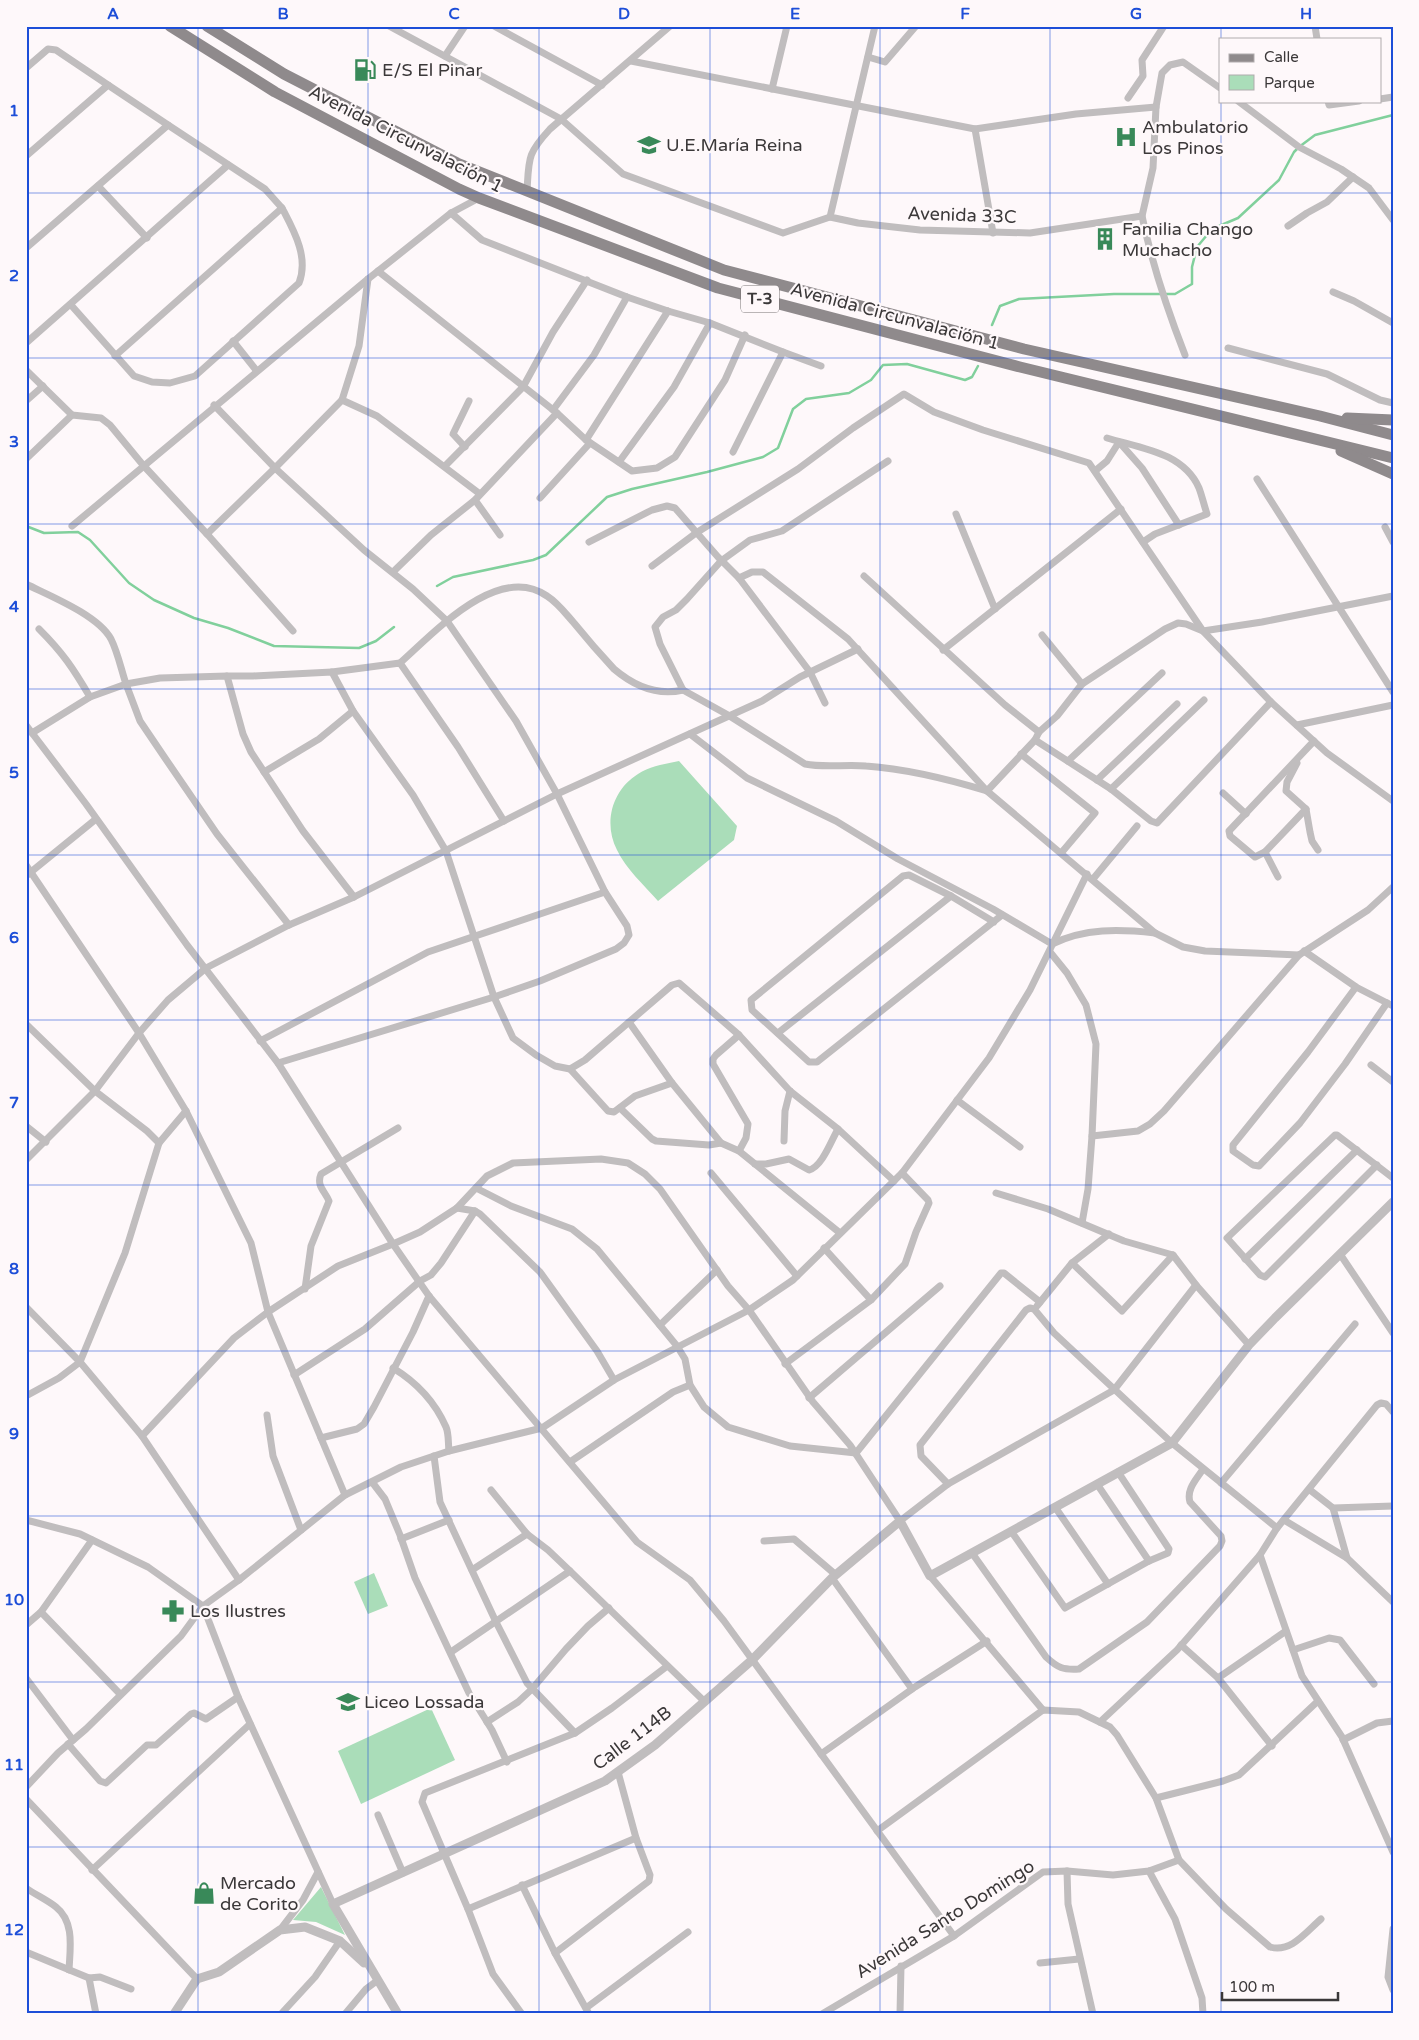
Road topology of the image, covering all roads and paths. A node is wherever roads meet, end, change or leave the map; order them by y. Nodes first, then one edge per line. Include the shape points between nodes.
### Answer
1 (170, 26) edge
2 (206, 26) edge
3 (389, 26) edge
4 (465, 26) edge
5 (494, 26) edge
6 (670, 26) edge
7 (787, 26) edge
8 (876, 26) edge
9 (916, 26) edge
10 (1164, 26) edge
11 (445, 56) junction
12 (868, 56) junction
13 (631, 61) junction
14 (26, 68) edge
15 (108, 85) junction
16 (602, 85) junction
17 (1219, 87) edge
18 (772, 89) junction
19 (1128, 98) dead end
20 (1239, 102) edge
21 (1328, 102) edge
22 (1352, 102) edge
23 (856, 106) junction
24 (1156, 107) junction
25 (562, 119) junction
26 (168, 125) junction
27 (975, 129) junction
28 (26, 156) edge
29 (228, 165) junction
30 (1353, 177) junction
31 (98, 186) junction
32 (527, 191) junction
33 (478, 198) junction
34 (282, 208) junction
35 (451, 213) junction
36 (1142, 216) junction
37 (830, 217) junction
38 (1393, 220) edge
39 (1288, 226) dead end
40 (993, 233) junction
41 (147, 238) junction
42 (26, 248) edge
43 (378, 270) junction
44 (368, 279) junction
45 (587, 280) junction
46 (1333, 292) dead end
47 (627, 297) junction
48 (71, 305) junction
49 (668, 311) junction
50 (710, 322) junction
51 (1393, 323) edge
52 (745, 335) junction
53 (233, 341) junction
54 (26, 343) edge
55 (1228, 348) dead end
56 (783, 352) junction
57 (1185, 355) dead end
58 (115, 356) junction
59 (821, 366) dead end
60 (26, 370) edge
61 (256, 370) junction
62 (43, 386) junction
63 (523, 387) junction
64 (342, 400) junction
65 (26, 401) edge
66 (469, 401) dead end
67 (1393, 403) edge
68 (214, 406) junction
69 (555, 412) junction
70 (72, 415) junction
71 (1320, 416) junction
72 (1393, 420) edge
73 (1393, 435) edge
74 (1107, 438) dead end
75 (1314, 439) junction
76 (588, 441) junction
77 (1120, 442) junction
78 (466, 448) junction
79 (732, 452) dead end
80 (1393, 458) edge
81 (26, 459) edge
82 (888, 461) dead end
83 (619, 462) junction
84 (144, 465) junction
85 (445, 466) junction
86 (275, 468) junction
87 (1095, 471) junction
88 (1393, 474) edge
89 (1257, 479) dead end
90 (477, 497) junction
91 (540, 498) dead end
92 (1121, 509) junction
93 (956, 514) dead end
94 (1179, 525) junction
95 (72, 526) dead end
96 (1386, 526) dead end
97 (207, 534) junction
98 (696, 534) junction
99 (500, 535) dead end
100 (590, 542) dead end
101 (1143, 542) junction
102 (1393, 542) edge
103 (722, 561) junction
104 (652, 566) dead end
105 (393, 572) junction
106 (864, 576) dead end
107 (739, 578) junction
108 (26, 584) edge
109 (1393, 596) edge
110 (1338, 608) junction
111 (995, 609) junction
112 (447, 621) junction
113 (39, 629) dead end
114 (1203, 630) junction
115 (293, 631) dead end
116 (1042, 635) dead end
117 (858, 649) junction
118 (944, 650) junction
119 (400, 664) junction
120 (332, 672) junction
121 (810, 672) junction
122 (1162, 673) dead end
123 (226, 676) junction
124 (126, 684) junction
125 (1082, 684) junction
126 (683, 690) junction
127 (1393, 692) edge
128 (90, 697) junction
129 (1204, 700) dead end
130 (1271, 702) junction
131 (825, 703) dead end
132 (1177, 704) dead end
133 (1393, 705) edge
134 (353, 712) junction
135 (728, 715) junction
136 (26, 725) edge
137 (1297, 726) junction
138 (1040, 732) junction
139 (32, 733) junction
140 (690, 734) junction
141 (1034, 740) junction
142 (1314, 741) junction
143 (1021, 754) junction
144 (1068, 760) junction
145 (1298, 760) junction
146 (264, 772) junction
147 (1097, 780) junction
148 (1112, 789) junction
149 (987, 791) junction
150 (1223, 792) dead end
151 (557, 794) junction
152 (1393, 801) edge
153 (1306, 809) junction
154 (1246, 814) junction
155 (96, 819) junction
156 (504, 821) junction
157 (1137, 826) dead end
158 (1318, 850) dead end
159 (446, 851) junction
160 (1062, 852) junction
161 (1265, 852) junction
162 (26, 865) edge
163 (29, 874) edge
164 (1090, 877) junction
165 (1278, 878) dead end
166 (1393, 887) edge
167 (605, 892) junction
168 (951, 896) junction
169 (354, 897) junction
170 (1002, 915) junction
171 (994, 922) junction
172 (289, 925) junction
173 (1155, 933) junction
174 (475, 936) junction
175 (1052, 944) junction
176 (1050, 952) junction
177 (1302, 953) junction
178 (206, 968) junction
179 (1356, 986) junction
180 (494, 997) junction
181 (1390, 1005) edge
182 (629, 1022) junction
183 (26, 1024) edge
184 (139, 1032) junction
185 (778, 1033) junction
186 (739, 1035) junction
187 (260, 1040) junction
188 (278, 1063) junction
189 (1371, 1065) dead end
190 (570, 1069) junction
191 (1393, 1082) edge
192 (672, 1083) junction
193 (95, 1091) junction
194 (790, 1091) junction
195 (957, 1100) junction
196 (620, 1108) junction
197 (186, 1111) junction
198 (26, 1126) edge
199 (398, 1128) dead end
200 (838, 1130) junction
201 (1092, 1136) junction
202 (784, 1141) dead end
203 (46, 1142) junction
204 (159, 1143) junction
205 (721, 1143) junction
206 (1020, 1147) dead end
207 (1357, 1150) junction
208 (739, 1151) junction
209 (26, 1160) edge
210 (340, 1161) junction
211 (754, 1164) junction
212 (1377, 1166) junction
213 (711, 1173) dead end
214 (902, 1173) junction
215 (1393, 1178) edge
216 (894, 1180) junction
217 (476, 1188) junction
218 (996, 1193) dead end
219 (1393, 1202) edge
220 (457, 1208) junction
221 (475, 1210) junction
222 (1082, 1223) junction
223 (840, 1233) junction
224 (1109, 1234) junction
225 (393, 1244) junction
226 (824, 1248) junction
227 (1340, 1254) junction
228 (1172, 1255) junction
229 (1245, 1259) junction
230 (1072, 1263) junction
231 (717, 1270) junction
232 (797, 1276) junction
233 (420, 1280) junction
234 (1196, 1285) junction
235 (940, 1286) dead end
236 (305, 1288) junction
237 (429, 1296) junction
238 (871, 1300) junction
239 (1040, 1302) junction
240 (26, 1307) edge
241 (1034, 1309) junction
242 (749, 1310) junction
243 (268, 1312) junction
244 (1355, 1324) dead end
245 (660, 1325) junction
246 (1392, 1331) edge
247 (1250, 1345) junction
248 (677, 1346) junction
249 (80, 1362) junction
250 (785, 1364) junction
251 (393, 1368) junction
252 (294, 1375) junction
253 (614, 1380) junction
254 (690, 1385) junction
255 (1114, 1390) junction
256 (26, 1396) edge
257 (810, 1398) junction
258 (1393, 1412) edge
259 (268, 1415) dead end
260 (542, 1428) junction
261 (142, 1436) junction
262 (321, 1438) junction
263 (1172, 1443) junction
264 (449, 1451) junction
265 (856, 1454) junction
266 (434, 1456) junction
267 (570, 1462) junction
268 (1203, 1469) junction
269 (1118, 1472) junction
270 (372, 1482) junction
271 (1221, 1483) junction
272 (948, 1484) junction
273 (1097, 1484) junction
274 (491, 1490) dead end
275 (1310, 1490) junction
276 (345, 1495) junction
277 (1393, 1506) edge
278 (1055, 1507) junction
279 (1333, 1508) junction
280 (26, 1520) edge
281 (449, 1520) junction
282 (1284, 1520) junction
283 (900, 1521) junction
284 (1277, 1528) junction
285 (301, 1530) junction
286 (1011, 1531) junction
287 (527, 1534) junction
288 (402, 1539) junction
289 (92, 1540) junction
290 (764, 1541) dead end
291 (972, 1553) junction
292 (1260, 1556) junction
293 (1347, 1558) junction
294 (1149, 1561) junction
295 (472, 1570) junction
296 (570, 1571) junction
297 (930, 1576) junction
298 (834, 1577) junction
299 (239, 1580) junction
300 (1108, 1584) junction
301 (1393, 1602) edge
302 (203, 1606) junction
303 (609, 1608) junction
304 (41, 1612) junction
305 (496, 1622) junction
306 (26, 1625) edge
307 (1286, 1631) junction
308 (987, 1641) junction
309 (1181, 1645) junction
310 (1293, 1650) junction
311 (450, 1652) junction
312 (752, 1660) junction
313 (666, 1667) junction
314 (26, 1678) edge
315 (1218, 1678) junction
316 (1374, 1684) dead end
317 (532, 1689) junction
318 (912, 1689) junction
319 (120, 1694) junction
320 (238, 1697) junction
321 (1318, 1701) junction
322 (704, 1702) junction
323 (1043, 1710) junction
324 (1393, 1721) edge
325 (488, 1722) junction
326 (1100, 1722) junction
327 (250, 1724) junction
328 (574, 1733) junction
329 (1343, 1740) junction
330 (70, 1742) junction
331 (1272, 1746) junction
332 (821, 1754) junction
333 (507, 1762) junction
334 (618, 1772) junction
335 (26, 1787) edge
336 (1156, 1798) junction
337 (26, 1799) edge
338 (378, 1815) dead end
339 (877, 1831) junction
340 (636, 1838) junction
341 (1393, 1852) edge
342 (446, 1854) junction
343 (1179, 1860) junction
344 (92, 1870) junction
345 (1067, 1871) junction
346 (1150, 1871) junction
347 (318, 1872) junction
348 (403, 1873) junction
349 (522, 1885) junction
350 (26, 1888) edge
351 (333, 1904) junction
352 (468, 1909) junction
353 (1321, 1919) dead end
354 (1393, 1929) edge
355 (280, 1930) junction
356 (688, 1932) dead end
357 (954, 1936) junction
358 (340, 1941) junction
359 (26, 1952) edge
360 (555, 1954) junction
361 (1080, 1959) junction
362 (1040, 1963) dead end
363 (901, 1966) junction
364 (69, 1970) junction
365 (372, 1970) junction
366 (89, 1978) junction
367 (196, 1979) junction
368 (378, 1980) junction
369 (131, 1989) dead end
370 (1393, 1990) edge
371 (588, 2011) edge
372 (96, 2014) edge
373 (174, 2014) edge
374 (281, 2014) edge
375 (345, 2014) edge
376 (398, 2014) edge
377 (522, 2014) edge
378 (822, 2014) edge
379 (900, 2014) edge
380 (1093, 2014) edge
381 (1203, 2014) edge

1 - 33 main road, Avenida Circunvalación 1 / T-3 via 275,92
2 - 32 main road, Avenida Circunvalación 1 / T-3 via 284,74 336,101 457,163
3 - 11 street
4 - 11 street
5 - 16 street
6 - 13 street
7 - 18 street
8 - 12 street
9 - 12 street via 885,62
10 - 19 street via 1142,60 1144,76
11 - 25 street
12 - 23 street
13 - 16 street
13 - 18 street
14 - 15 street via 48,49 56,50
15 - 26 street
15 - 28 street
16 - 25 street
17 - 24 street via 1183,62 1170,65 1162,73
18 - 23 street
20 - 30 street via 1300,147
21 - 22 street via 1329,105
23 - 27 street
23 - 37 street
24 - 27 street via 1076,114
24 - 36 street via 1153,168
25 - 32 street via 534,146 528,160
25 - 37 street via 623,174 783,233
26 - 29 street
26 - 31 street
27 - 40 street
29 - 34 street via 265,188
29 - 41 street
30 - 38 street via 1369,188
30 - 39 street via 1327,202
31 - 41 street
31 - 42 street
32 - 71 main road, Avenida Circunvalación 1 / T-3 via 724,270 1024,349
33 - 35 street
33 - 75 main road, Avenida Circunvalación 1 / T-3 via 718,288
34 - 53 street via 298,238 302,275 299,283
34 - 58 street
35 - 43 street
35 - 45 street via 482,240
36 - 40 street, Avenida 33C via 1030,233
36 - 57 street via 1164,303
37 - 40 street, Avenida 33C via 920,230
41 - 48 street
43 - 44 street
43 - 63 street
44 - 61 street
44 - 64 street via 359,346
45 - 47 street
45 - 63 street
46 - 51 street
47 - 49 street
47 - 69 street via 594,355
48 - 54 street
48 - 58 street
49 - 50 street
49 - 76 street
50 - 52 street
50 - 83 street via 674,387
52 - 56 street
52 - 83 street via 724,380 675,457 657,468 632,471
53 - 58 street via 195,376 170,382 152,382 134,376
53 - 61 street
55 - 67 street via 1327,374
56 - 59 street
56 - 79 street
60 - 62 street
61 - 68 street
62 - 65 street
62 - 70 street
63 - 69 street
63 - 78 street
64 - 85 street via 377,416
64 - 86 street
66 - 78 street via 453,434
68 - 84 street
68 - 86 street
69 - 76 street
69 - 90 street
70 - 81 street
70 - 84 street via 101,418
71 - 72 main road
71 - 73 main road, Avenida Circunvalación 1 / T-3
74 - 77 street
75 - 80 main road, Avenida Circunvalación 1 / T-3
75 - 88 main road
76 - 83 street
76 - 91 street
77 - 87 street via 1107,461
77 - 94 street via 1142,468
77 - 94 street via 1172,457 1189,473 1198,487 1207,514
78 - 85 street
82 - 103 street via 782,532 750,540
84 - 95 street
84 - 97 street
85 - 90 street
86 - 97 street
86 - 105 street via 364,550
87 - 92 street
87 - 98 street via 1089,462 942,415 904,394 798,469
89 - 110 street
90 - 99 street
90 - 105 street
92 - 101 street
92 - 111 street
93 - 111 street
94 - 101 street
96 - 102 street
97 - 115 street
98 - 100 street via 675,508 667,506 652,510
98 - 103 street
98 - 104 street
101 - 114 street
103 - 107 street
103 - 126 street via 676,610 663,617 655,627
105 - 112 street
106 - 118 street
107 - 117 street via 752,572 763,572
107 - 121 street
108 - 124 street via 80,611 104,630 111,639
109 - 110 street
110 - 114 street
110 - 127 street
111 - 118 street
112 - 119 street
112 - 126 street via 494,591 516,587 534,589 560,608 624,678 637,686 655,690 671,693
112 - 151 street via 516,721
113 - 128 street via 62,652
114 - 125 street via 1178,623 1165,628
114 - 130 street
116 - 125 street
117 - 121 street
117 - 149 street
118 - 138 street
119 - 120 street
119 - 156 street via 458,747
120 - 123 street
120 - 134 street
121 - 131 street
121 - 135 street via 762,701
122 - 144 street
123 - 124 street via 160,678
123 - 146 street via 243,734
124 - 128 street
124 - 172 street via 140,721 165,758 217,834
125 - 138 street
126 - 135 street
128 - 139 street
129 - 148 street
130 - 137 street
130 - 148 street via 1159,822 1151,821
132 - 147 street
133 - 137 street
134 - 146 street via 319,739
134 - 159 street via 413,795
135 - 140 street
135 - 149 street via 805,764 867,766 956,781
136 - 139 street
137 - 142 street
138 - 141 street
139 - 155 street
140 - 151 street
140 - 170 street via 747,778 836,821 890,855
141 - 143 street
141 - 144 street
142 - 145 street
142 - 152 street
143 - 149 street
143 - 160 street via 1096,813
144 - 147 street
145 - 153 street via 1286,791
145 - 154 street
146 - 169 street via 303,831
147 - 148 street
149 - 160 street
150 - 154 street
151 - 156 street
151 - 167 street
153 - 158 street via 1312,842
153 - 161 street
154 - 161 street via 1228,834 1255,857
155 - 163 street
155 - 178 street
156 - 159 street
157 - 164 street
159 - 169 street
159 - 174 street
160 - 164 street
161 - 165 street
162 - 163 street
163 - 184 street
164 - 173 street
164 - 175 street
166 - 177 street via 1368,910
167 - 174 street
167 - 180 street via 627,926 629,935 624,943 540,981
168 - 171 street
168 - 185 street
168 - 185 street via 903,876 751,1000 752,1010
169 - 172 street
170 - 171 street
170 - 175 street
171 - 185 street via 817,1062 809,1062
172 - 178 street
173 - 175 street via 1100,930 1069,936
173 - 177 street via 1183,946 1205,951
174 - 180 street
174 - 187 street via 428,952
175 - 176 street
176 - 195 street via 989,1058
176 - 201 street via 1086,1005 1096,1044
177 - 179 street
177 - 201 street via 1150,1124 1138,1131
178 - 184 street via 168,1000
178 - 187 street
179 - 181 street
179 - 181 street via 1233,1145 1233,1151 1253,1165 1259,1166 1300,1123
180 - 188 street
180 - 190 street via 514,1038 555,1066
182 - 186 street via 672,985 679,983
182 - 190 street
182 - 192 street
183 - 193 street
184 - 193 street
184 - 197 street
186 - 194 street
186 - 208 street via 716,1055 713,1064 748,1124 746,1138
187 - 188 street
188 - 210 street
189 - 191 street
190 - 196 street via 608,1111
192 - 196 street via 635,1096
192 - 205 street
193 - 203 street
193 - 204 street
194 - 200 street
194 - 202 street via 785,1111
195 - 206 street
195 - 214 street
196 - 205 street via 656,1141
197 - 204 street
197 - 243 street via 251,1243
198 - 203 street
199 - 210 street
200 - 211 street via 814,1169 809,1170 789,1159
200 - 216 street
201 - 222 street
203 - 209 street
204 - 249 street via 125,1253
205 - 208 street
207 - 212 street
207 - 229 street
207 - 229 street via 1335,1135 1227,1238
208 - 211 street
210 - 225 street
210 - 236 street via 321,1174 319,1180 329,1202 311,1246
211 - 223 street
212 - 215 street
212 - 229 street via 1265,1277
213 - 232 street
214 - 216 street
214 - 238 street via 928,1200 928,1206 905,1264
216 - 223 street
217 - 220 street
217 - 231 street via 487,1176 513,1163 601,1159 628,1163 660,1189
217 - 245 street via 511,1206 572,1229 597,1249
218 - 222 street
219 - 227 street
220 - 221 street
220 - 225 street via 420,1232
221 - 233 street via 441,1263
221 - 253 street via 540,1272
222 - 224 street
223 - 226 street
224 - 228 street
224 - 230 street
225 - 233 street
225 - 236 street via 338,1266
226 - 232 street
226 - 238 street
227 - 246 street
227 - 247 street
228 - 230 street via 1122,1310
228 - 234 street
230 - 239 street
231 - 242 street
231 - 245 street
232 - 242 street
233 - 237 street
233 - 252 street via 366,1329
234 - 247 street
234 - 255 street
235 - 257 street
236 - 243 street
237 - 251 street
237 - 260 street
238 - 250 street
239 - 241 street
239 - 265 street via 1004,1273 999,1274
240 - 249 street
241 - 255 street via 1054,1333
241 - 272 street via 1026,1310 920,1445 921,1456
242 - 248 street
242 - 250 street
243 - 252 street
243 - 261 street via 234,1338
244 - 271 street
245 - 248 street
247 - 263 street
248 - 253 street
248 - 254 street via 685,1359
249 - 256 street
249 - 261 street
250 - 257 street
251 - 262 street via 364,1424 357,1429
251 - 264 street via 410,1378 429,1400 447,1429
252 - 262 street
253 - 260 street
254 - 265 street via 704,1407 728,1428 790,1446
254 - 267 street via 673,1392
255 - 263 street
255 - 272 street
257 - 265 street
258 - 275 street via 1386,1404 1377,1405
259 - 285 street via 273,1456
260 - 264 street
260 - 267 street
261 - 299 street
262 - 276 street
263 - 268 street
263 - 269 street
264 - 266 street
265 - 283 street
266 - 270 street
266 - 281 street via 440,1502
267 - 312 street via 637,1542 690,1580
268 - 271 street
268 - 291 street via 1188,1495 1190,1502 1221,1536 1220,1546 1147,1622 1079,1669 1065,1670 1046,1657
269 - 273 street
269 - 294 street via 1169,1549 1168,1553
270 - 276 street
270 - 288 street via 385,1499
271 - 284 street
272 - 283 street
273 - 278 street
273 - 294 street
274 - 287 street
275 - 279 street
275 - 282 street
276 - 285 street
277 - 279 street
278 - 286 street
278 - 300 street
279 - 293 street
280 - 289 street
281 - 288 street
281 - 295 street
282 - 284 street
282 - 293 street
283 - 297 street
283 - 298 street, Calle 114B
284 - 292 street
285 - 299 street
286 - 291 street
286 - 300 street via 1063,1607
287 - 295 street
287 - 296 street
288 - 311 street via 415,1578
289 - 302 street via 148,1567
289 - 304 street
290 - 298 street via 794,1539
291 - 297 street
292 - 307 street
292 - 309 street
293 - 301 street
294 - 300 street
295 - 305 street
296 - 303 street
296 - 305 street
297 - 308 street
298 - 312 street, Calle 114B
298 - 318 street
299 - 302 street
302 - 319 street via 181,1636
302 - 320 street
303 - 313 street
303 - 317 street
304 - 306 street
304 - 319 street
305 - 311 street
305 - 317 street
307 - 310 street
307 - 315 street
308 - 318 street
308 - 323 street
309 - 315 street
309 - 326 street
310 - 316 street via 1328,1638 1340,1640
310 - 321 street via 1302,1676
311 - 325 street via 469,1693
312 - 322 street, Calle 114B
312 - 332 street
313 - 322 street
313 - 328 street
314 - 330 street
315 - 331 street
317 - 325 street
317 - 328 street
318 - 332 street
319 - 330 street
320 - 327 street
320 - 330 street via 206,1719 191,1714 156,1745 147,1744 106,1783 100,1781
321 - 329 street
321 - 331 street
322 - 334 street, Calle 114B
323 - 326 street via 1079,1712
323 - 339 street
324 - 329 street via 1377,1723
325 - 333 street
326 - 336 street via 1117,1735
327 - 344 street
327 - 347 street
328 - 333 street
329 - 341 street
330 - 335 street
331 - 336 street via 1239,1775
332 - 339 street
333 - 342 street via 425,1793 422,1802
334 - 340 street
334 - 342 street, Calle 114B via 605,1781
336 - 343 street
337 - 344 street
338 - 348 street
339 - 357 street
340 - 349 street
340 - 360 street via 650,1876 649,1882
342 - 348 street, Calle 114B
342 - 352 street
343 - 346 street, Avenida Santo Domingo
343 - 353 street via 1226,1909 1270,1947 1288,1947
344 - 367 street
345 - 346 street, Avenida Santo Domingo via 1113,1874
345 - 357 street, Avenida Santo Domingo via 1044,1872
345 - 361 street via 1068,1904
346 - 381 street via 1175,1920 1202,1998
347 - 351 street
347 - 355 street via 303,1900
348 - 351 street, Calle 114B
349 - 352 street
349 - 360 street
350 - 364 street via 56,1908 66,1919 71,1939
351 - 365 street
352 - 377 street via 493,1974
354 - 370 street via 1388,1977
355 - 358 street via 305,1927
355 - 367 street via 219,1972
356 - 371 street
357 - 363 street, Avenida Santo Domingo
358 - 365 street
358 - 374 street via 315,1977
359 - 364 street
360 - 371 street
361 - 362 street
361 - 380 street
363 - 378 street, Avenida Santo Domingo
363 - 379 street
364 - 366 street
365 - 368 street
366 - 369 street via 100,1977
366 - 372 street
367 - 373 street
368 - 375 street
368 - 376 street

